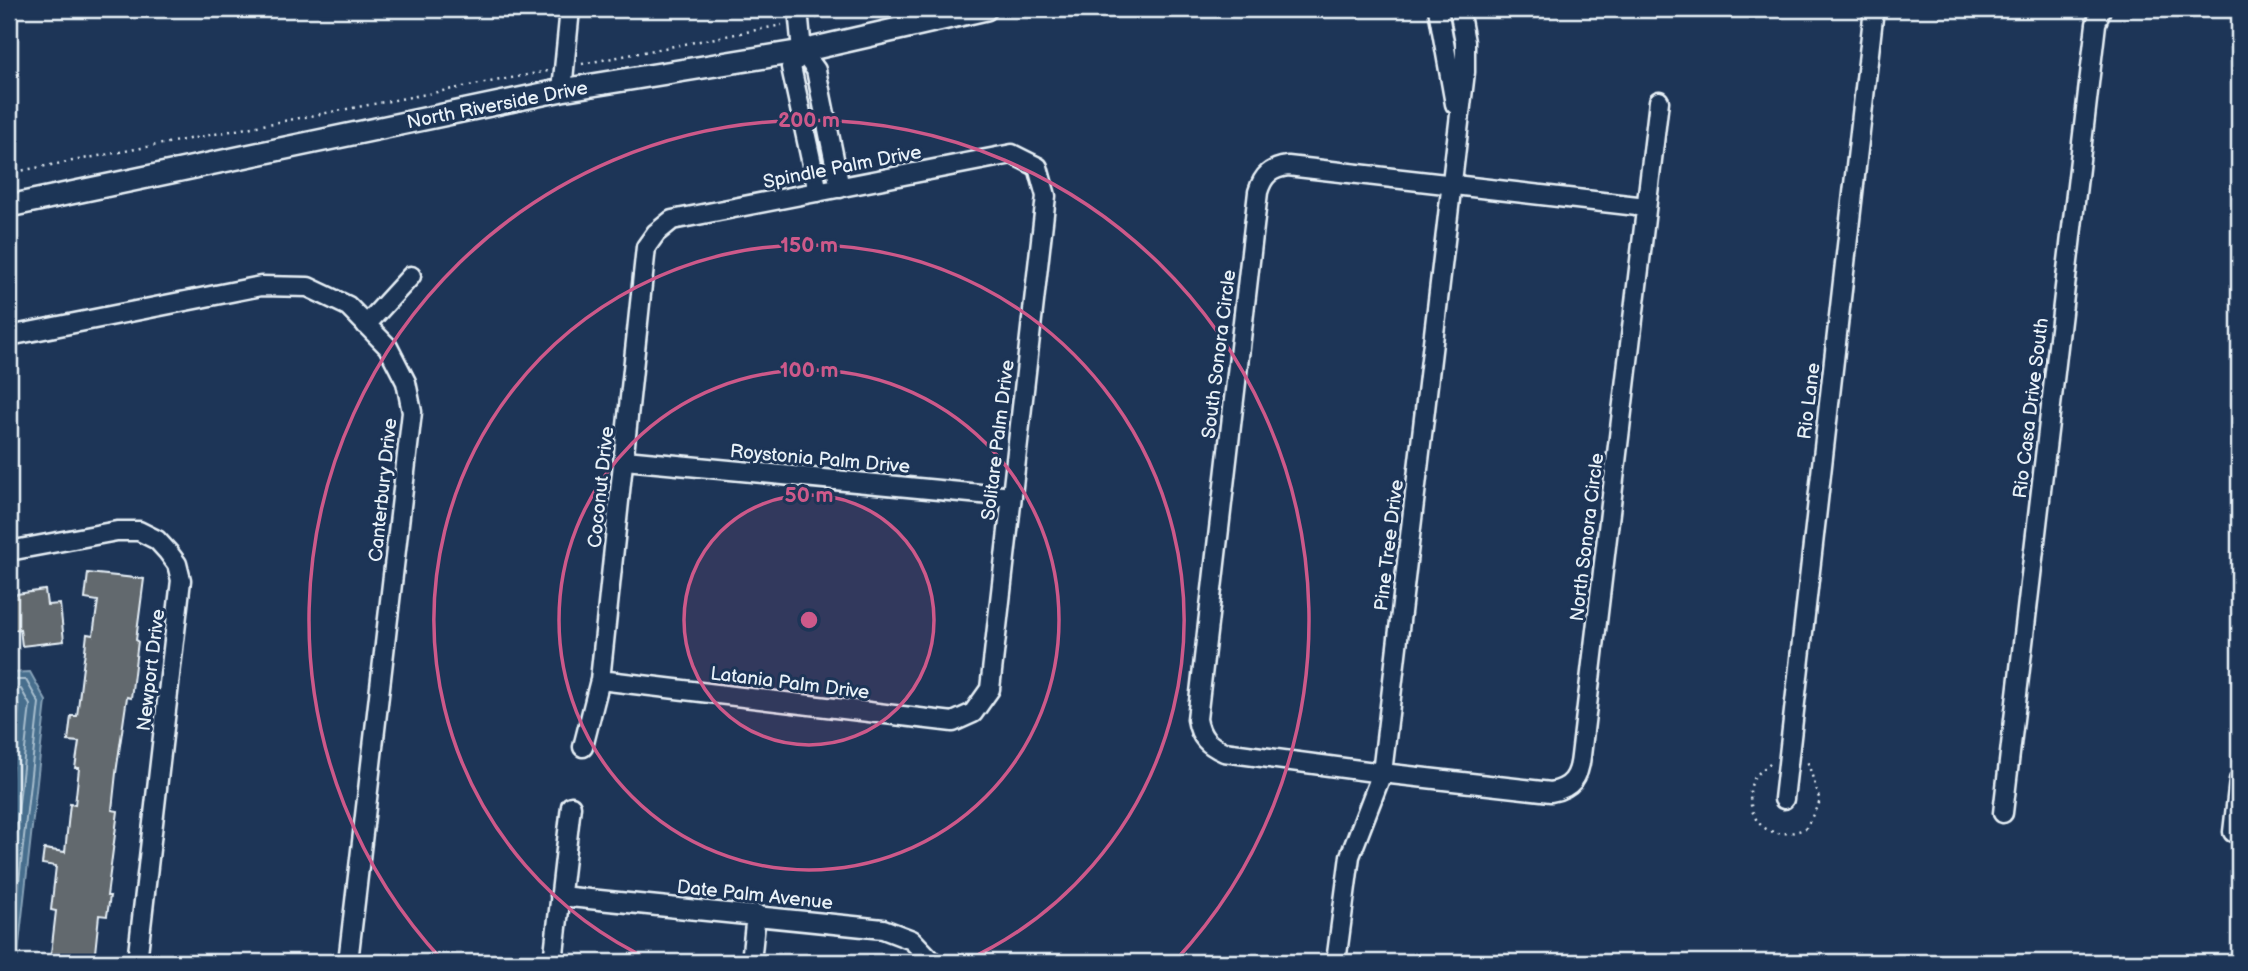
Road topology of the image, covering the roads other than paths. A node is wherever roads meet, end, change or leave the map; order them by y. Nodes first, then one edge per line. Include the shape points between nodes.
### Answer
1 (570, 9) edge
2 (986, 9) edge
3 (1438, 9) edge
4 (1459, 9) edge
5 (1874, 9) edge
6 (2101, 9) edge
7 (799, 15) edge
8 (802, 51) junction
9 (562, 90) junction
10 (1659, 101) dead end
11 (1459, 128) junction
12 (1038, 167) joint
13 (1452, 184) junction
14 (840, 188) junction
15 (818, 192) junction
16 (9, 206) edge
17 (1646, 207) junction
18 (656, 233) joint
19 (411, 276) dead end
20 (366, 325) junction
21 (9, 335) edge
22 (625, 460) junction
23 (1012, 497) junction
24 (9, 551) edge
25 (600, 680) junction
26 (973, 713) joint
27 (583, 747) dead end
28 (1382, 773) junction
29 (2239, 780) edge
30 (1784, 799) dead end
31 (572, 806) dead end
32 (2003, 813) dead end
33 (2233, 832) dead end
34 (560, 896) junction
35 (756, 914) junction
36 (137, 962) edge
37 (348, 962) edge
38 (553, 962) edge
39 (751, 962) edge
40 (933, 962) edge
41 (1336, 962) edge

1 - 9 street
2 - 8 street, North Riverside Drive
3 - 11 street, Pine Tree Drive
4 - 11 street, Pine Tree Drive via 1465,72
5 - 30 street, Rio Lane
6 - 32 street, Rio Casa Drive South
7 - 8 street
8 - 9 street, North Riverside Drive
8 - 14 street via 816,70
8 - 15 street via 792,66
9 - 16 street, North Riverside Drive
10 - 17 street, North Sonora Circle
11 - 13 street, Pine Tree Drive
12 - 14 street, Spindle Palm Drive via 1012,154
12 - 23 street, Solitare Palm Drive via 1046,196
13 - 17 street, South Sonora Circle
13 - 28 street, Pine Tree Drive
13 - 28 street, South Sonora Circle via 1288,166 1267,173 1258,192 1199,732 1209,745 1224,752
14 - 15 street, Spindle Palm Drive
15 - 18 street, Spindle Palm Drive via 672,220
17 - 28 street, North Sonora Circle via 1580,771 1574,782 1551,792
18 - 22 street, Coconut Drive via 646,247
19 - 20 street
20 - 21 street, Canterbury Drive via 348,306 308,287 261,286
20 - 37 street, Canterbury Drive via 388,347 406,382 412,412
22 - 23 street, Roystonia Palm Drive
22 - 25 street, Coconut Drive
23 - 26 street, Solitare Palm Drive via 990,689
24 - 36 street, Newport Drive via 139,531 157,540 177,564 181,580
25 - 26 street, Latania Palm Drive via 953,722
25 - 27 street, Coconut Drive
28 - 41 street, Pine Tree Drive via 1350,856
29 - 33 street
31 - 34 street
34 - 35 street, Date Palm Avenue
34 - 38 street
35 - 39 street
35 - 40 street, Date Palm Avenue via 883,929 912,940

